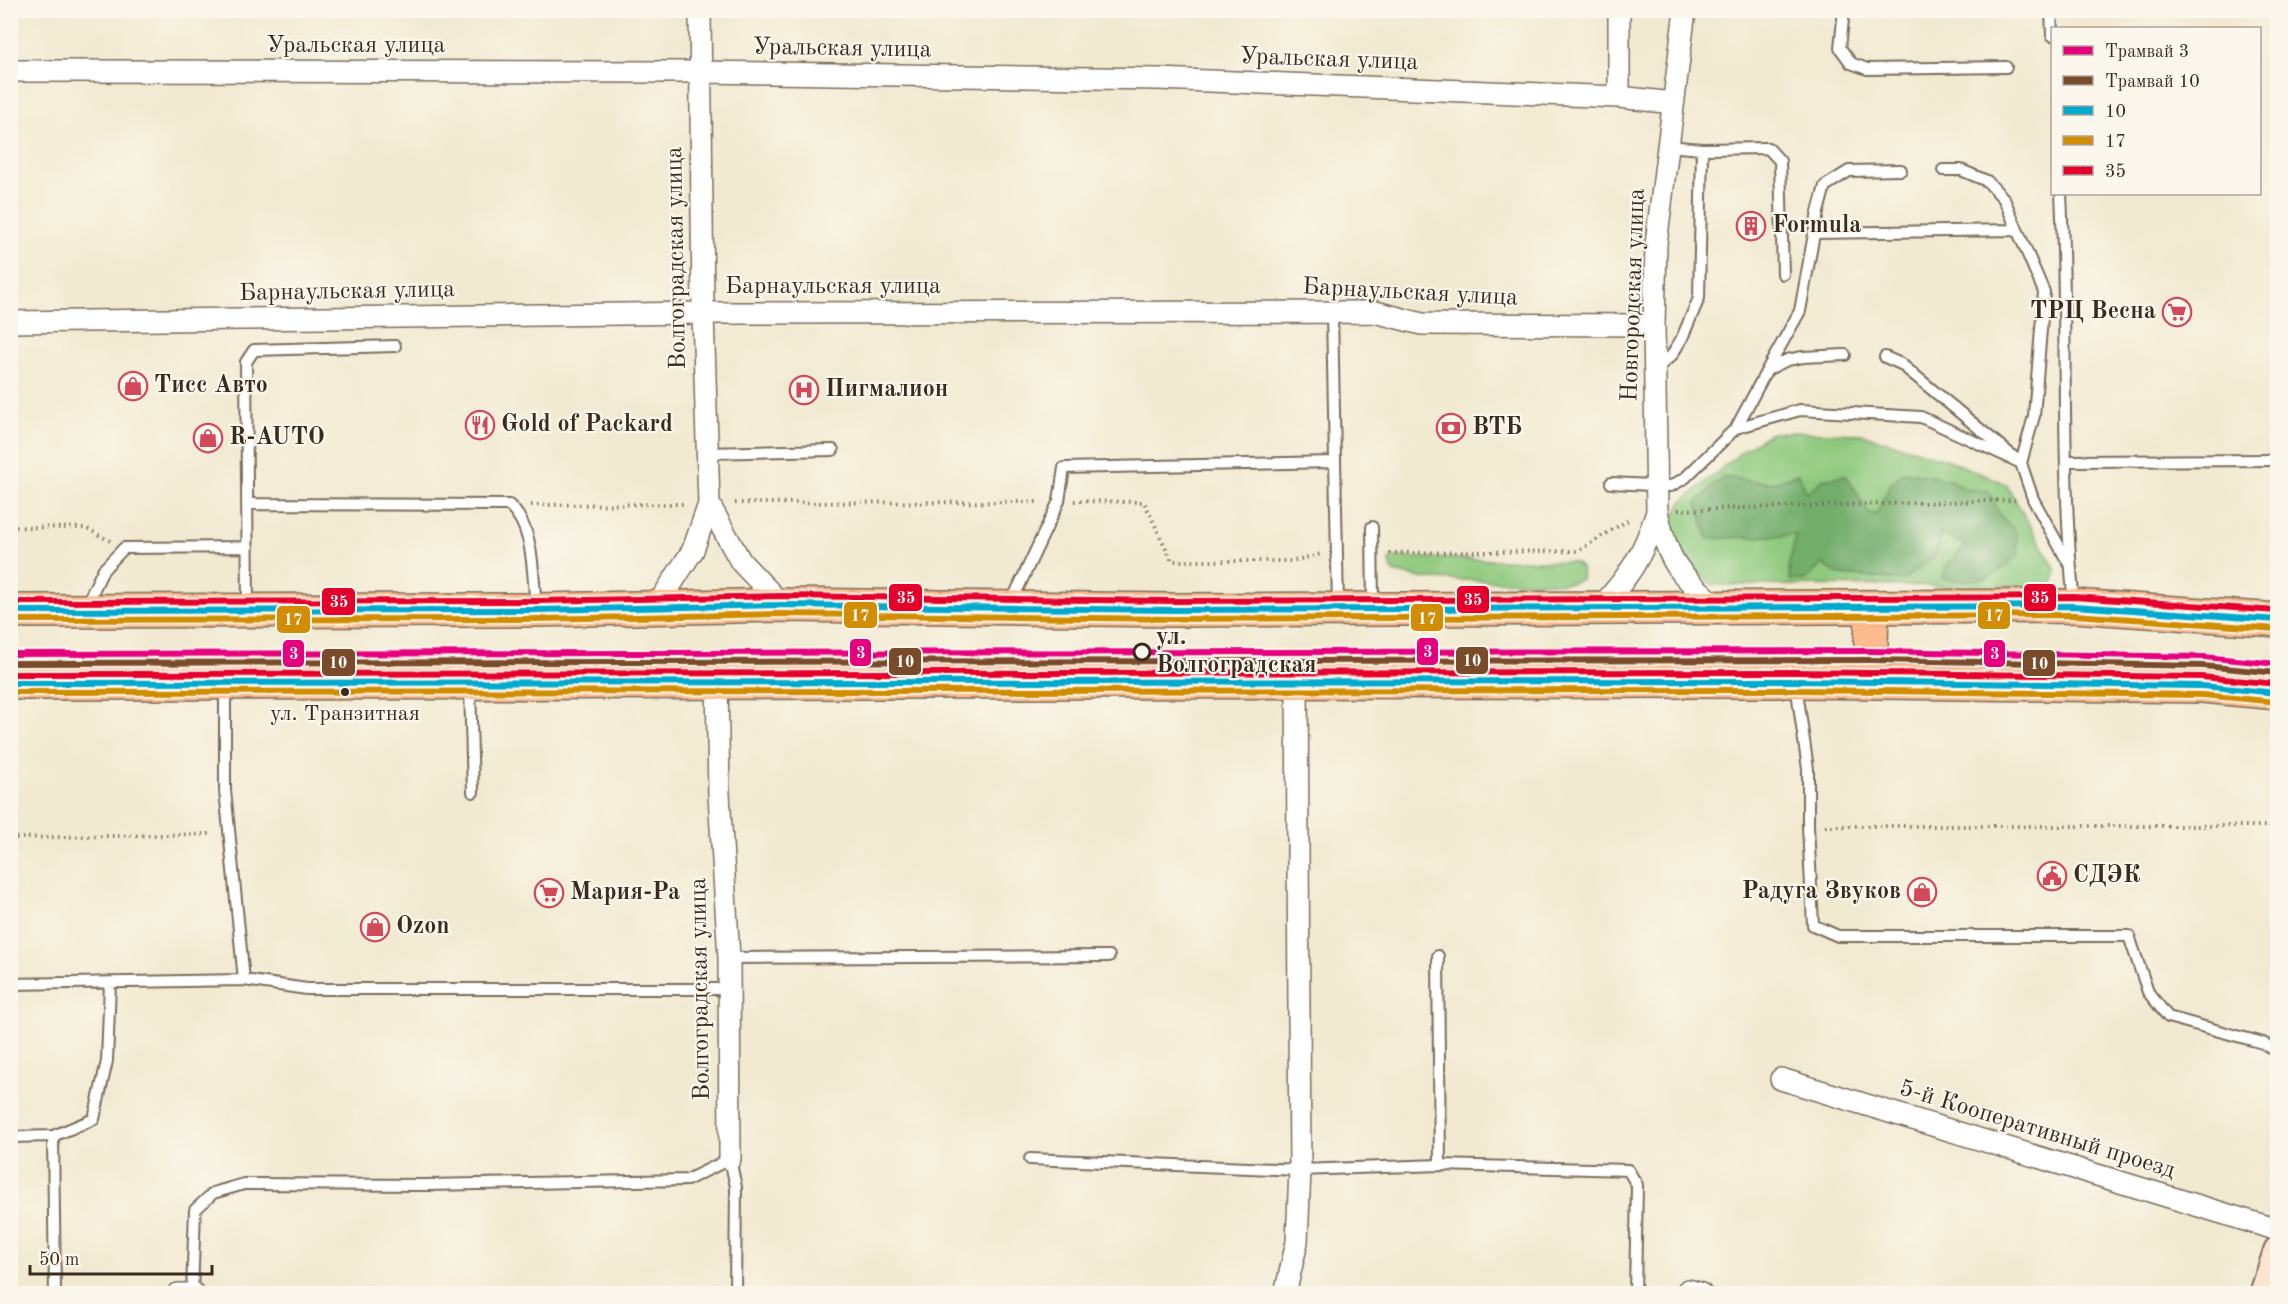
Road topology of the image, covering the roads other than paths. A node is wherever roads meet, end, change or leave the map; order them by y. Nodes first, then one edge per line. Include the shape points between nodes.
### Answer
1 (700, 10) edge
2 (1619, 10) edge
3 (1685, 10) edge
4 (1844, 10) edge
5 (2051, 10) edge
6 (2052, 27) edge
7 (2006, 68) dead end
8 (10, 71) edge
9 (699, 72) junction
10 (1619, 97) junction
11 (1673, 103) junction
12 (1667, 146) junction
13 (1702, 150) junction
14 (1901, 170) dead end
15 (1943, 170) dead end
16 (2061, 195) edge
17 (2017, 230) junction
18 (1814, 233) junction
19 (1783, 274) dead end
20 (703, 313) junction
21 (1332, 313) junction
22 (10, 322) edge
23 (1654, 325) junction
24 (395, 346) dead end
25 (1845, 355) dead end
26 (1885, 357) dead end
27 (1656, 369) junction
28 (1767, 370) junction
29 (1736, 428) junction
30 (832, 450) dead end
31 (707, 453) junction
32 (2277, 460) edge
33 (2066, 461) junction
34 (1334, 462) junction
35 (2021, 463) junction
36 (1611, 483) dead end
37 (1657, 486) junction
38 (248, 504) junction
39 (709, 504) junction
40 (1666, 511) junction
41 (1372, 527) dead end
42 (248, 547) junction
43 (2070, 565) junction
44 (782, 605) junction
45 (657, 606) junction
46 (2074, 606) junction
47 (1338, 609) junction
48 (1373, 609) junction
49 (1599, 609) junction
50 (1720, 609) junction
51 (1872, 609) junction
52 (10, 610) edge
53 (84, 610) junction
54 (248, 610) junction
55 (537, 610) junction
56 (1008, 610) junction
57 (2277, 620) edge
58 (1796, 681) junction
59 (1297, 682) junction
60 (1870, 682) junction
61 (10, 683) edge
62 (225, 683) junction
63 (470, 683) junction
64 (717, 683) junction
65 (2277, 693) edge
66 (473, 792) dead end
67 (1108, 956) dead end
68 (1438, 956) dead end
69 (729, 958) junction
70 (243, 980) junction
71 (110, 983) junction
72 (10, 984) edge
73 (730, 989) junction
74 (2277, 1052) edge
75 (1781, 1079) dead end
76 (53, 1136) junction
77 (10, 1137) edge
78 (730, 1159) junction
79 (1030, 1159) dead end
80 (1440, 1165) junction
81 (1300, 1170) junction
82 (2277, 1230) edge
83 (2276, 1262) edge
84 (55, 1293) edge
85 (188, 1293) edge
86 (735, 1293) edge
87 (1285, 1293) edge
88 (1635, 1293) edge
89 (2264, 1293) edge

1 - 9 street, Волгоградская улица
2 - 10 street
3 - 11 street, Новгородская улица
4 - 7 lane via 1839,48 1851,63 1867,69
5 - 6 lane
8 - 9 street, Уральская улица
9 - 10 street, Уральская улица via 1158,79
9 - 20 street, Волгоградская улица
10 - 11 street, Уральская улица
11 - 12 street, Новгородская улица
12 - 13 lane
12 - 23 street, Новгородская улица via 1656,244
13 - 19 lane via 1768,148 1780,161
13 - 27 lane via 1699,298 1672,355
14 - 18 lane via 1849,171 1825,186
15 - 17 lane via 1961,170 1987,182 2004,199
16 - 33 lane
17 - 18 lane
17 - 35 lane via 2044,292 2034,416
18 - 28 lane via 1800,311
20 - 21 street, Барнаульская улица
20 - 22 street, Барнаульская улица
20 - 31 street, Волгоградская улица
21 - 23 street, Барнаульская улица via 1375,312 1422,324
21 - 34 lane
23 - 27 street, Новгородская улица
24 - 38 lane via 254,350 246,362
25 - 28 lane via 1787,360
26 - 35 lane via 1902,364
27 - 37 street, Новгородская улица
28 - 29 lane
29 - 35 lane via 1800,410 1921,417
29 - 37 lane via 1685,478 1671,486
30 - 31 lane
31 - 39 street, Волгоградская улица
32 - 33 lane
33 - 43 lane
34 - 47 lane
34 - 56 lane via 1064,468 1059,501
35 - 43 lane via 2033,499
36 - 37 lane
37 - 40 street, Новгородская улица
38 - 42 lane
38 - 55 lane via 509,505 521,516 529,545
39 - 44 street, Волгоградская улица via 741,562
39 - 45 street, Волгоградская улица via 693,550
40 - 49 street via 1623,582
40 - 50 street via 1664,541 1675,566
41 - 48 lane
42 - 53 lane via 124,548 103,570
42 - 54 lane
43 - 46 lane
44 - 45 main road
44 - 56 main road
45 - 55 main road
46 - 51 main road
46 - 57 main road
47 - 48 main road
47 - 56 main road
48 - 49 main road
49 - 50 main road
50 - 51 main road
51 - 60 main road
52 - 53 main road
53 - 54 main road
54 - 55 main road
58 - 59 main road
58 - 60 main road
58 - 74 lane via 1808,769 1813,925 1838,936 2129,936 2148,992 2168,1017 2263,1043
59 - 64 main road
59 - 81 street
60 - 65 main road via 2202,686
61 - 62 main road
62 - 63 main road
62 - 70 lane via 225,790
63 - 64 main road
63 - 66 lane
64 - 69 street, Волгоградская улица
67 - 69 lane
68 - 80 lane
69 - 73 street, Волгоградская улица
70 - 71 lane
70 - 73 lane via 307,989
71 - 72 lane
71 - 76 lane via 107,1062 94,1119
73 - 78 street, Волгоградская улица
75 - 82 street, 5-й Кооперативный проезд
76 - 77 lane
76 - 84 lane
78 - 85 lane via 687,1180 244,1184 213,1193 195,1210
78 - 86 lane, Волгоградская улица via 735,1188
79 - 81 lane
80 - 81 lane
80 - 88 lane via 1628,1170 1637,1185
81 - 87 street via 1297,1242
83 - 89 street

